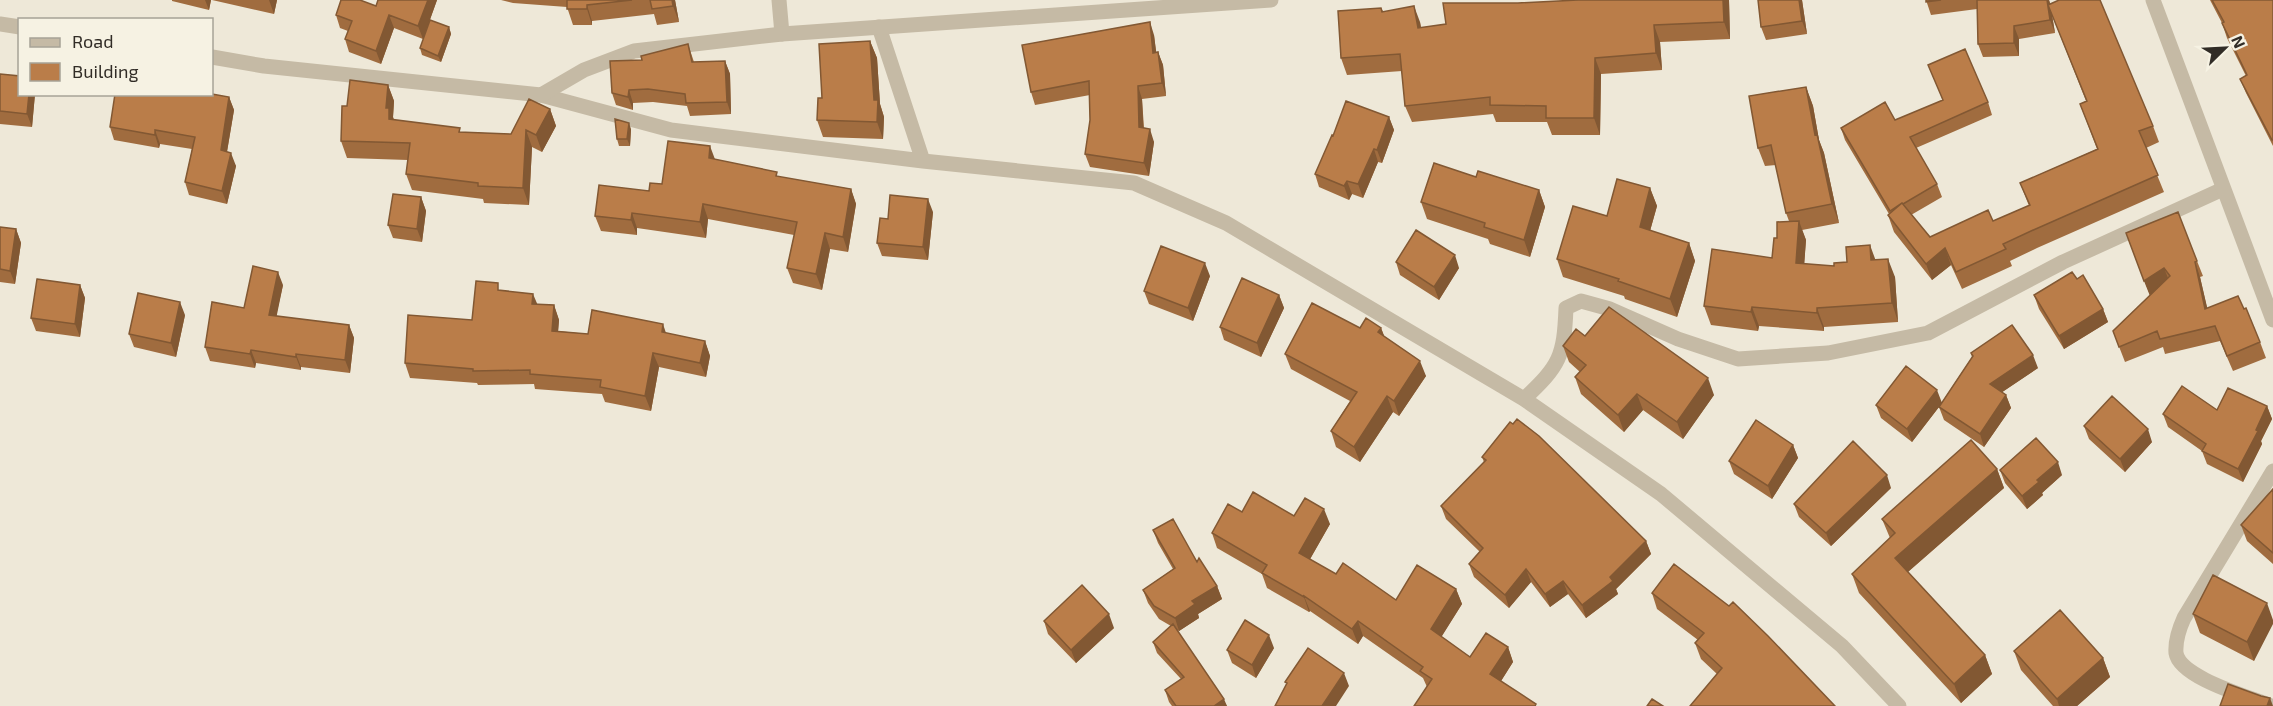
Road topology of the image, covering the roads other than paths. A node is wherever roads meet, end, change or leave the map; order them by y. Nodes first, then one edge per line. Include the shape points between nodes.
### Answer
1 (779, 0) edge
2 (1264, 0) edge
3 (1271, 0) edge
4 (2153, 0) edge
5 (0, 24) edge
6 (18, 27) edge
7 (879, 27) junction
8 (782, 34) junction
9 (213, 57) edge
10 (541, 95) junction
11 (923, 161) junction
12 (2223, 189) junction
13 (2273, 320) edge
14 (1524, 399) junction
15 (2273, 471) edge
16 (1899, 706) edge
17 (2271, 706) edge

1 - 8 street
2 - 3 street
2 - 7 street
4 - 12 street
5 - 6 street
7 - 8 street
7 - 11 street
8 - 10 street via 634,51 584,70
9 - 10 street
10 - 11 street via 671,130
11 - 14 street via 1134,183 1226,224
12 - 13 street
12 - 14 street via 2063,262 1928,333 1828,353 1738,359 1581,301 1566,308 1565,344 1551,374
14 - 16 street via 1661,495 1842,646
15 - 17 street via 2184,618 2177,634 2176,656 2197,676

